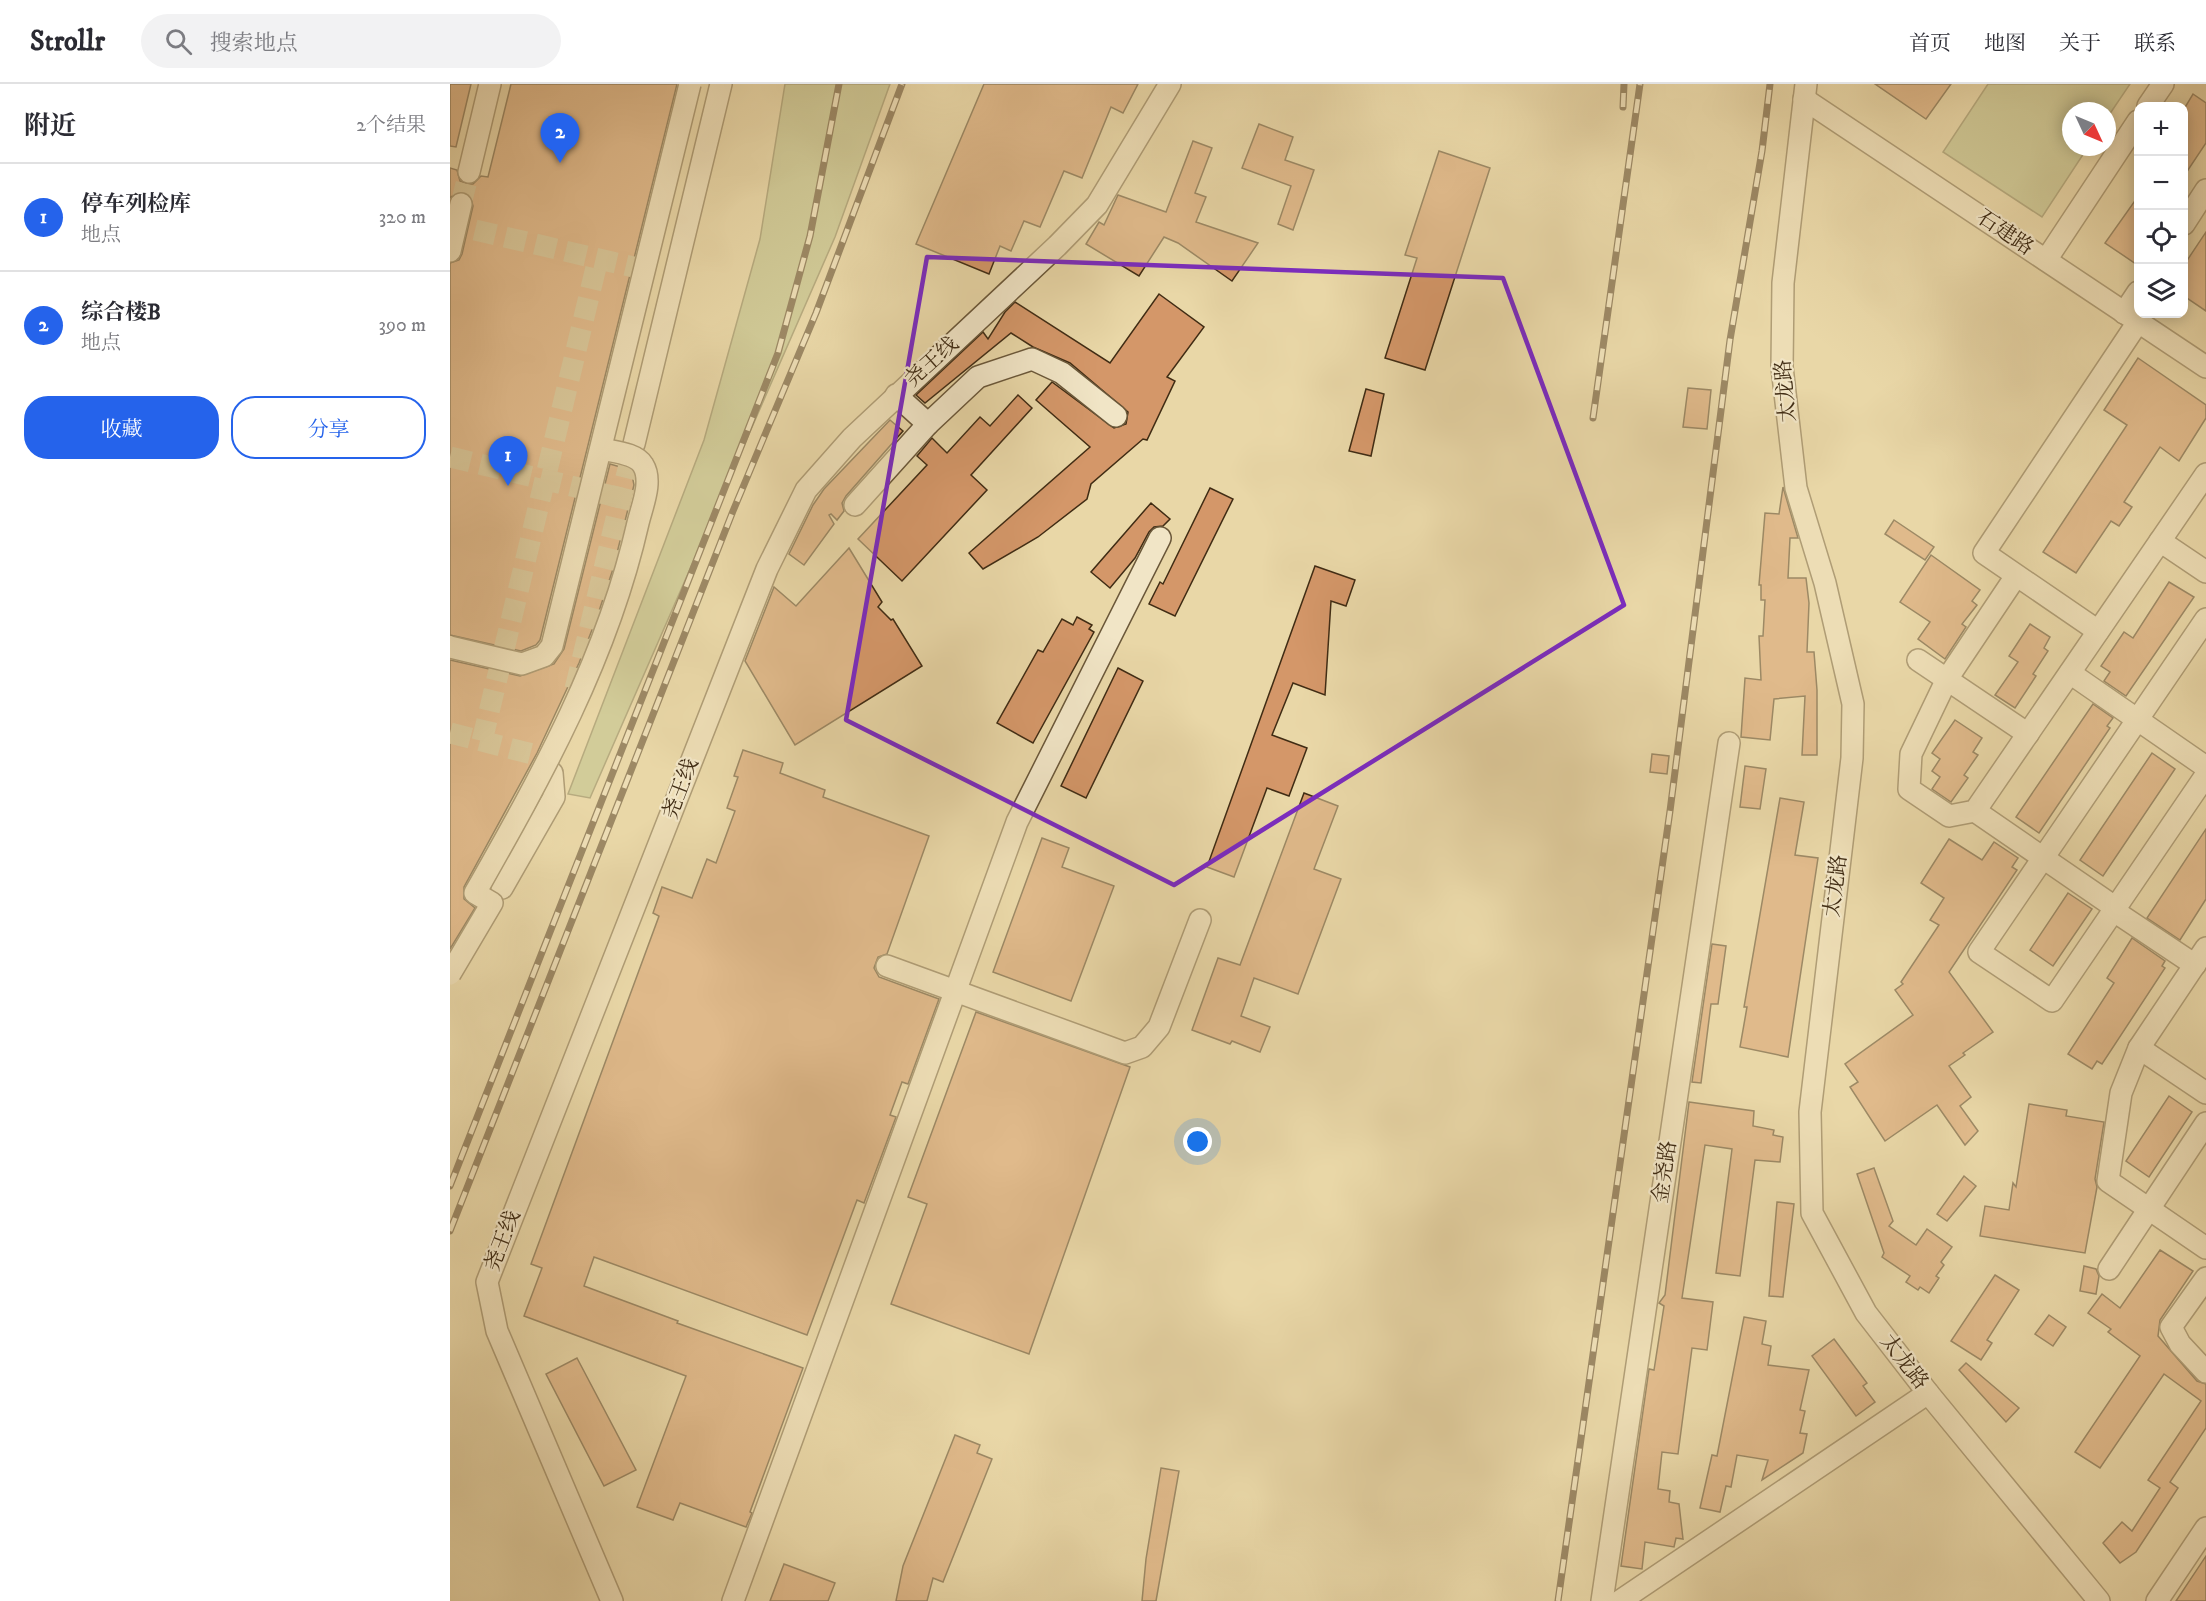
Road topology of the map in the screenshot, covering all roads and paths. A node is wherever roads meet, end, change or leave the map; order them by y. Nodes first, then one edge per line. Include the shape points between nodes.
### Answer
1 (490, 84) edge
2 (690, 84) edge
3 (721, 84) edge
4 (1170, 84) edge
5 (2163, 84) edge
6 (1805, 92) edge
7 (2151, 102) edge
8 (2134, 128) edge
9 (469, 172) tunnel mouth
10 (2206, 190) edge
11 (462, 204) tunnel mouth
12 (2188, 218) edge
13 (461, 226) edge
14 (450, 251) edge
15 (2046, 260) junction
16 (2134, 308) edge
17 (2131, 317) junction
18 (2205, 365) edge
19 (896, 395) junction
20 (1116, 416) dead end
21 (928, 424) junction
22 (634, 444) tunnel mouth
23 (602, 449) junction
24 (2206, 474) edge
25 (855, 505) dead end
26 (1160, 538) dead end
27 (2160, 541) junction
28 (2206, 573) edge
29 (2016, 576) junction
30 (2206, 619) edge
31 (2098, 631) junction
32 (450, 647) edge
33 (1918, 660) dead end
34 (2070, 673) junction
35 (1947, 679) junction
36 (2137, 720) junction
37 (2028, 734) junction
38 (1729, 743) dead end
39 (2206, 767) edge
40 (552, 773) dead end
41 (2206, 775) edge
42 (1975, 811) junction
43 (2043, 858) junction
44 (502, 888) dead end
45 (2115, 909) junction
46 (1200, 920) dead end
47 (2200, 956) edge
48 (887, 966) dead end
49 (450, 974) edge
50 (956, 991) junction
51 (2139, 1048) junction
52 (2206, 1093) edge
53 (2206, 1122) edge
54 (2149, 1209) junction
55 (2206, 1248) edge
56 (2109, 1269) dead end
57 (2206, 1278) edge
58 (2206, 1372) edge
59 (1928, 1393) junction
60 (2206, 1528) edge
61 (612, 1601) edge
62 (733, 1601) edge
63 (1602, 1601) edge
64 (1620, 1601) edge
65 (2099, 1601) edge
66 (2157, 1601) edge

1 - 9 street
2 - 23 street, bridge
3 - 22 street via 665,274
4 - 19 street, 尧王线 via 1097,205
5 - 7 street
6 - 15 street, 石建路
6 - 59 street, 太龙路 via 1783,283 1782,367 1796,488 1825,583 1853,704 1852,758 1810,1112 1812,1213 1866,1312
8 - 15 street
10 - 12 street
11 - 13 street
13 - 14 street
15 - 17 street, 石建路
16 - 17 street
17 - 18 street, 石建路
17 - 29 street via 1984,553
19 - 21 street
19 - 61 street, 尧王线 via 806,490 767,569 487,1282 497,1331
20 - 21 street via 1062,373 1032,359 978,376
21 - 25 street
23 - 32 street, bridge via 552,646 544,656 522,664
23 - 49 street, bridge via 635,457 643,465 648,480 626,575 593,668 535,786 475,893 492,903
24 - 27 street
26 - 50 street via 1017,822
27 - 28 street
27 - 31 street
29 - 31 street
29 - 35 street
30 - 36 street
31 - 34 street
33 - 35 street
34 - 36 street
34 - 37 street
35 - 37 street
35 - 42 street via 1911,754 1909,789 1949,816
36 - 39 street
36 - 43 street
37 - 42 street
38 - 63 street, 金尧路
40 - 44 street via 554,797
41 - 45 street
42 - 43 street
43 - 45 street
43 - 45 street via 1979,952 2052,1001
45 - 47 street
46 - 50 street via 1159,1027 1142,1047 1125,1053
47 - 51 street
48 - 50 street
50 - 62 street
51 - 52 street
51 - 54 street via 2121,1093 2108,1181
53 - 54 street
54 - 55 street
54 - 56 street
57 - 58 street via 2171,1327 2180,1344
59 - 64 street
59 - 65 street, 太龙路
60 - 66 street

